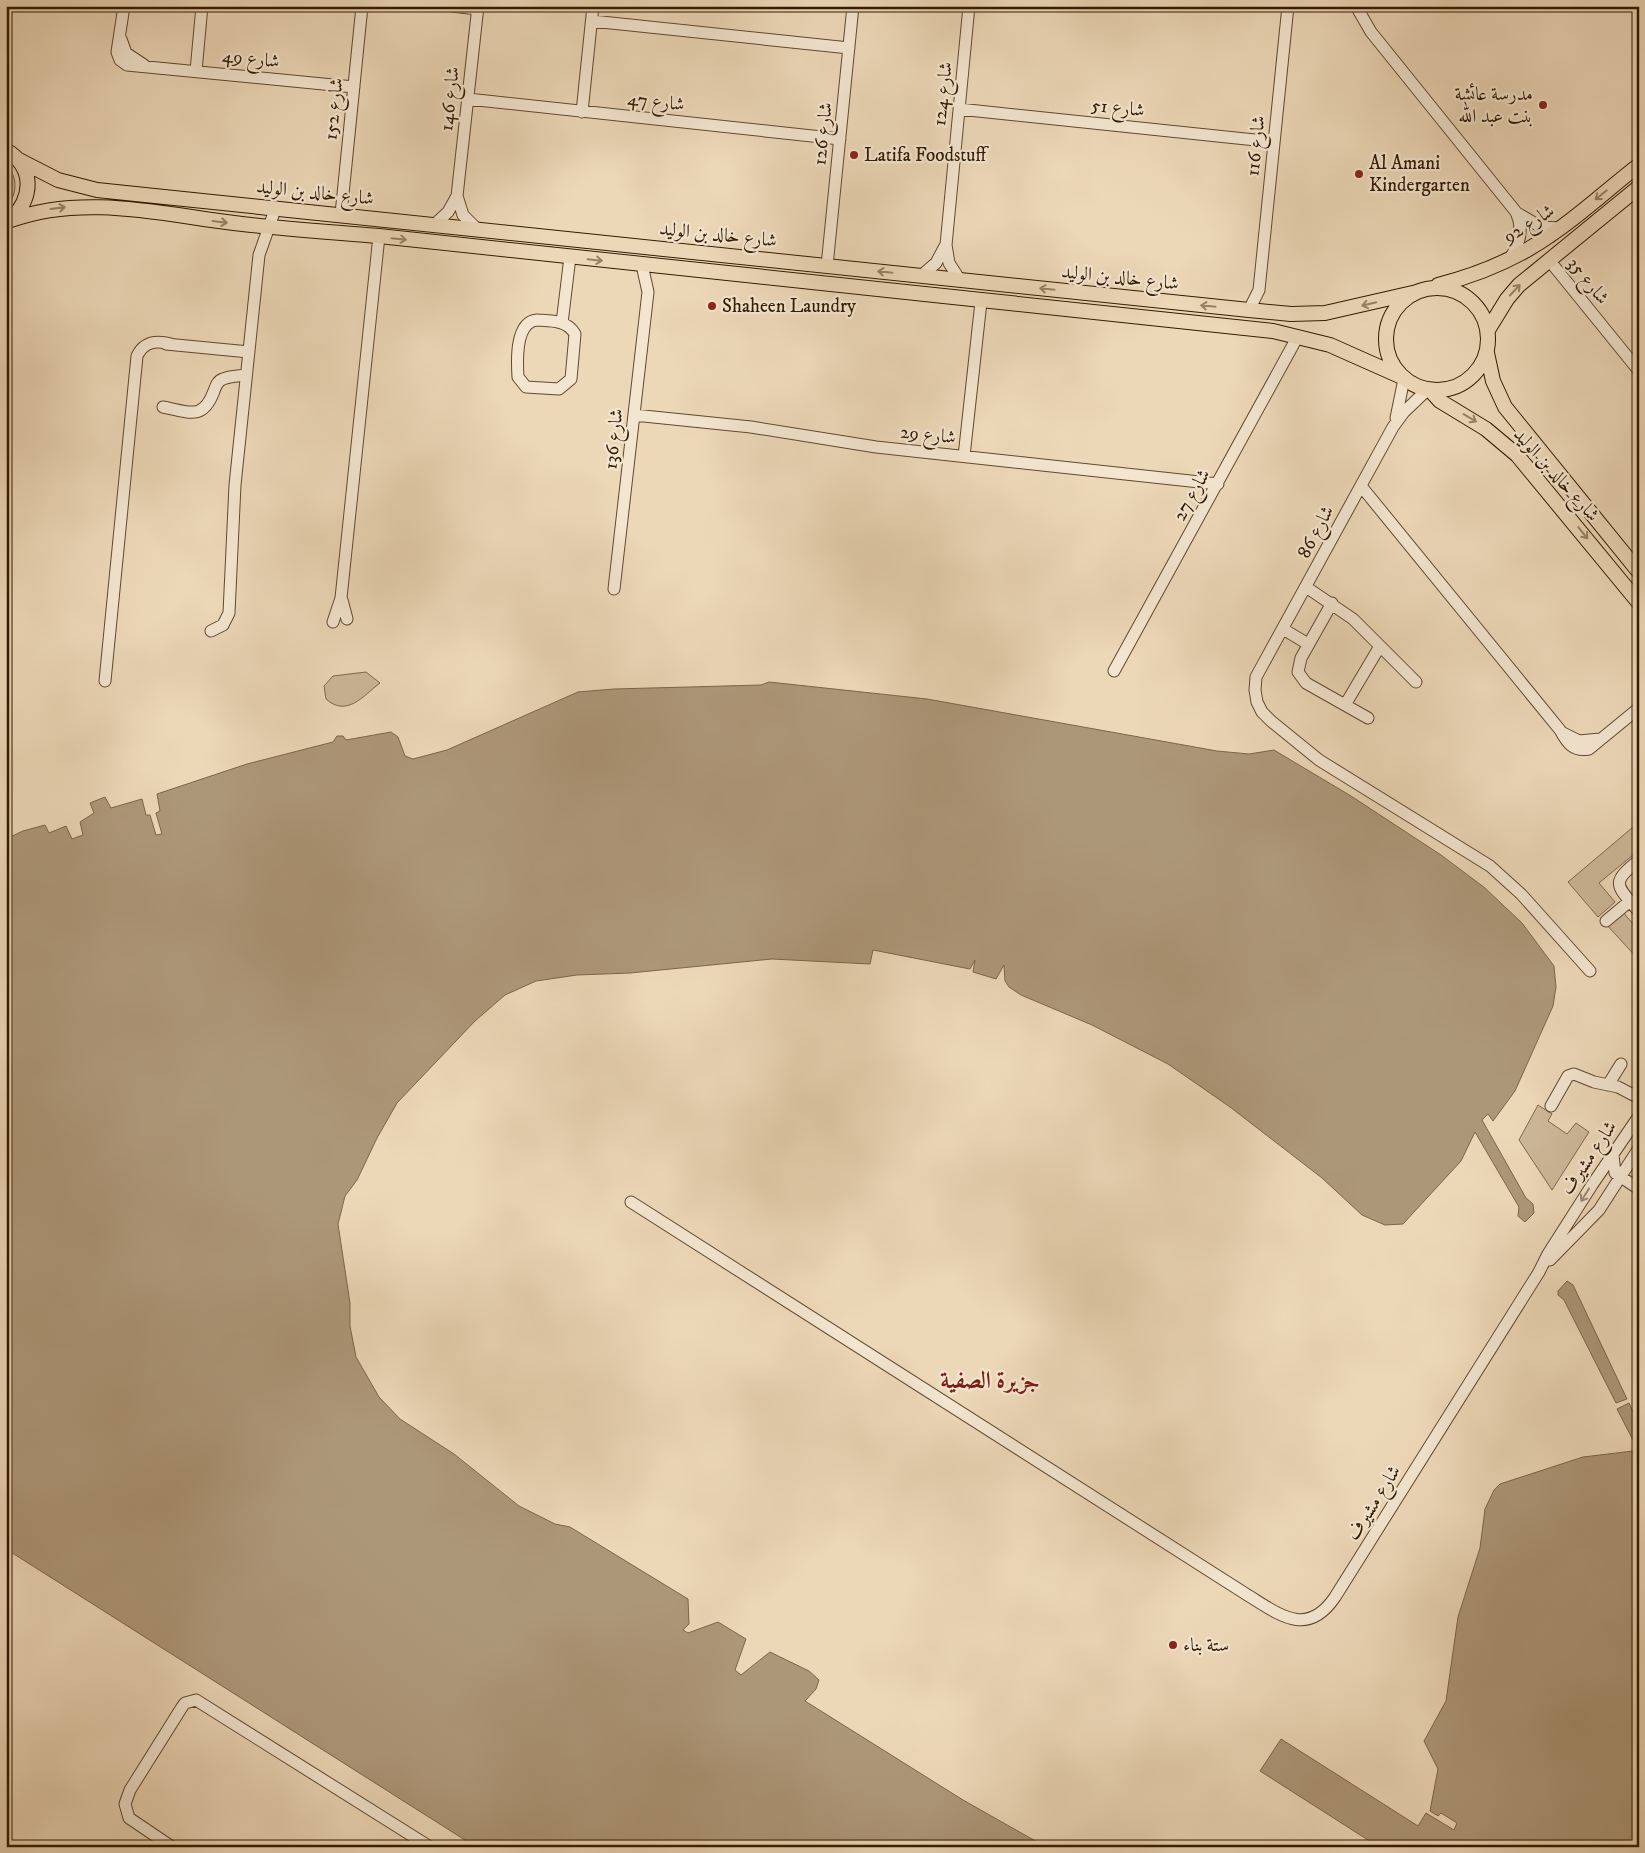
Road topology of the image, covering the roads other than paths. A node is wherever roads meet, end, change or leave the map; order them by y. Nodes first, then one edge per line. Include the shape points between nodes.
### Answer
1 (124, 6) edge
2 (202, 6) edge
3 (362, 6) edge
4 (451, 6) edge
5 (593, 6) edge
6 (853, 6) edge
7 (969, 6) edge
8 (1288, 6) edge
9 (1356, 6) edge
10 (478, 8) edge
11 (592, 21) junction
12 (849, 48) junction
13 (196, 70) junction
14 (354, 87) junction
15 (468, 99) junction
16 (959, 109) junction
17 (582, 112) junction
18 (840, 139) junction
19 (1274, 142) junction
20 (11, 152) edge
21 (1639, 165) edge
22 (1639, 188) edge
23 (457, 196) junction
24 (276, 207) junction
25 (1516, 212) junction
26 (341, 214) junction
27 (8, 222) edge
28 (435, 224) junction
29 (270, 227) junction
30 (476, 228) junction
31 (1560, 228) junction
32 (379, 236) junction
33 (946, 245) junction
34 (691, 251) junction
35 (717, 254) junction
36 (570, 257) junction
37 (1510, 258) junction
38 (1549, 260) junction
39 (642, 265) junction
40 (828, 266) junction
41 (660, 267) junction
42 (688, 270) junction
43 (714, 272) junction
44 (921, 276) junction
45 (960, 280) junction
46 (1259, 290) junction
47 (1421, 290) junction
48 (648, 292) junction
49 (981, 302) junction
50 (1249, 310) junction
51 (1268, 312) junction
52 (562, 323) junction
53 (1488, 330) junction
54 (1298, 336) junction
55 (249, 352) junction
56 (1487, 353) junction
57 (1639, 371) edge
58 (246, 375) junction
59 (1403, 378) junction
60 (1429, 390) junction
61 (163, 407) dead end
62 (634, 415) junction
63 (1393, 427) junction
64 (964, 456) junction
65 (1218, 484) junction
66 (1361, 486) junction
67 (1639, 572) edge
68 (1306, 587) junction
69 (614, 589) dead end
70 (341, 598) junction
71 (1332, 603) junction
72 (1639, 603) edge
73 (347, 619) dead end
74 (333, 622) dead end
75 (1283, 629) junction
76 (210, 632) dead end
77 (1308, 644) junction
78 (1380, 646) junction
79 (1114, 671) dead end
80 (105, 681) dead end
81 (1416, 682) dead end
82 (1345, 705) junction
83 (1639, 708) edge
84 (1368, 718) dead end
85 (1639, 860) edge
86 (1630, 901) junction
87 (1639, 912) edge
88 (1606, 921) dead end
89 (1590, 971) dead end
90 (1621, 1064) dead end
91 (1608, 1084) junction
92 (1639, 1098) edge
93 (1551, 1106) dead end
94 (1639, 1116) edge
95 (1639, 1148) edge
96 (1613, 1155) junction
97 (1632, 1159) junction
98 (1620, 1178) junction
99 (1639, 1183) edge
100 (1639, 1190) edge
101 (1609, 1195) junction
102 (631, 1202) dead end
103 (1539, 1272) junction
104 (172, 1847) edge
105 (430, 1847) edge

1 - 13 street, شارع 49 via 117,52 120,60 131,66
2 - 13 street
3 - 14 street, شارع 152
4 - 10 street
5 - 11 street
6 - 12 street, شارع 126
7 - 16 street, شارع 124
8 - 19 street, شارع 116
9 - 25 street via 1372,32
10 - 15 street, شارع 146
11 - 12 street
11 - 17 street
12 - 18 street, شارع 126
13 - 14 street, شارع 49
14 - 26 street, شارع 152
15 - 17 street, شارع 47
15 - 23 street, شارع 146
16 - 19 street, شارع 51
16 - 33 street, شارع 124
17 - 18 street, شارع 47
18 - 40 street, شارع 126
19 - 46 street, شارع 116
20 - 24 main road, شارع خالد بن الوليد via 58,180 92,189
20 - 27 main road via 26,171 28,184 27,198 21,210
21 -> 31 main road, شارع 92
22 - 38 main road, شارع 92
23 - 28 street, شارع 146 via 448,212
23 - 30 street, شارع 146 via 463,215
24 - 26 main road, شارع خالد بن الوليد
24 - 29 street
25 - 31 street via 1541,227
25 - 37 street via 1521,231
26 - 28 main road, شارع خالد بن الوليد
27 -> 29 main road, شارع خالد بن الوليد via 45,210 80,206
28 - 30 main road, شارع خالد بن الوليد
29 - 32 main road, شارع خالد بن الوليد
29 - 55 street via 259,255
30 - 34 main road, شارع خالد بن الوليد
31 - 37 main road, شارع 92
32 -> 36 main road, شارع خالد بن الوليد
32 - 70 street
33 - 44 street, شارع 124 via 936,263
33 - 45 street, شارع 124 via 949,263
34 - 35 main road, شارع خالد بن الوليد
34 - 42 main road via 695,261
35 - 40 main road, شارع خالد بن الوليد
35 - 43 main road via 709,263
36 -> 39 main road, شارع خالد بن الوليد
36 - 52 street
37 - 47 main road, شارع 92 via 1463,278
53 -> 38 main road, شارع 92 via 1507,299
38 - 57 street, شارع 35
39 - 41 main road, شارع خالد بن الوليد
39 - 48 street, شارع 136
44 -> 40 main road, شارع خالد بن الوليد
41 - 42 main road, شارع خالد بن الوليد
41 - 48 street, شارع 136
42 - 43 main road, شارع خالد بن الوليد
43 - 49 main road, شارع خالد بن الوليد
44 - 45 main road, شارع خالد بن الوليد
50 -> 45 main road, شارع خالد بن الوليد
46 - 50 street, شارع 116
46 - 51 street, شارع 116
47 -> 51 main road, شارع خالد بن الوليد via 1325,313
47 - 53 main road via 1446,288 1466,296 1484,317
47 - 59 main road via 1402,301 1392,314 1386,331 1386,348 1392,364
48 - 62 street, شارع 136
49 - 54 main road, شارع خالد بن الوليد
49 - 64 street
50 - 51 main road, شارع خالد بن الوليد
52 - 52 street via 532,321 522,329 518,372 522,385 554,390 568,384 576,339 572,329
53 - 56 main road
54 - 59 main road, شارع خالد بن الوليد via 1330,345
54 - 65 street, شارع 27
55 - 58 street
55 - 80 street via 156,341 144,346 137,356
56 - 60 main road via 1481,366 1465,382 1445,390
56 - 67 main road, شارع خالد بن الوليد via 1493,381 1505,407
58 - 61 street via 222,379 217,383 209,405 203,411 194,413
58 - 76 street via 235,485 229,613 223,625
59 - 60 main road
59 - 63 street, شارع 86
60 - 63 street, شارع 86 via 1404,412
60 -> 72 main road, شارع خالد بن الوليد via 1517,455
62 - 64 street, شارع 29 via 751,427 842,442
62 - 69 street, شارع 136
63 - 66 street, شارع 86
64 - 65 street, شارع 29
65 - 79 street, شارع 27
66 - 68 street, شارع 86
66 - 83 street via 1569,745 1575,749 1589,749
68 - 71 street
68 - 75 street, شارع 86
70 - 73 street
70 - 74 street
71 - 77 street
71 - 78 street
75 - 77 street
75 - 89 street, شارع 86 via 1256,678 1259,707 1270,721 1319,760 1490,866 1521,894
77 - 82 street via 1299,662 1301,677
78 - 81 street
78 - 82 street
82 - 84 street
85 - 86 street via 1622,873 1618,881
86 - 87 street
86 - 88 street
90 - 91 street
91 - 92 street
91 - 93 street via 1571,1074
94 - 96 street, شارع مشيرف
95 - 97 street, شارع مشيرف
96 - 98 street via 1613,1167
96 -> 103 street, شارع مشيرف
97 - 98 street, شارع مشيرف
97 - 99 street via 1633,1172
98 - 100 street
98 - 101 street, شارع مشيرف
100 - 101 street via 1622,1189
101 - 103 street, شارع مشيرف via 1590,1220
102 - 103 street, شارع مشيرف via 1289,1619 1309,1618 1328,1608
104 - 105 street via 129,1818 124,1804 182,1707 196,1700

